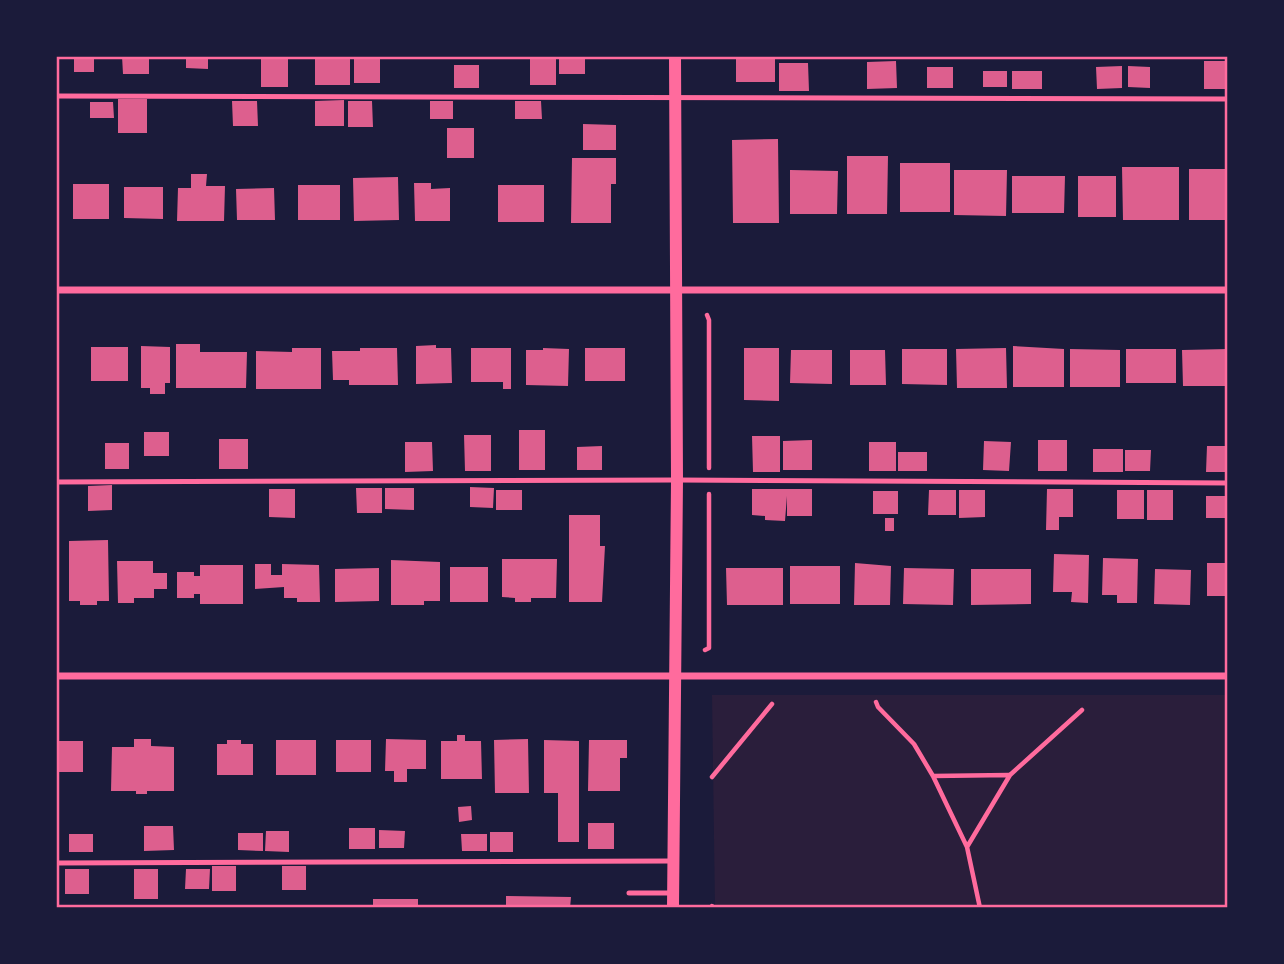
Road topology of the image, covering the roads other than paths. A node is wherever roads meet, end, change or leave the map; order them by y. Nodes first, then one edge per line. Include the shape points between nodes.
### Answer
1 (675, 56) edge
2 (56, 96) edge
3 (675, 96) junction
4 (1228, 99) edge
5 (56, 290) edge
6 (1228, 290) edge
7 (675, 291) junction
8 (677, 480) junction
9 (56, 482) edge
10 (1228, 483) edge
11 (56, 676) edge
12 (675, 676) junction
13 (1228, 676) edge
14 (674, 861) junction
15 (56, 863) edge
16 (629, 893) dead end
17 (674, 893) junction
18 (674, 908) edge

1 - 3 street
2 - 3 lane
3 - 4 lane
3 - 7 street
5 - 7 street
6 - 7 street
7 - 8 street
8 - 9 lane
8 - 10 lane
8 - 12 street
11 - 12 street
12 - 13 street
12 - 14 street
14 - 15 lane
14 - 17 street
16 - 17 lane
17 - 18 street

